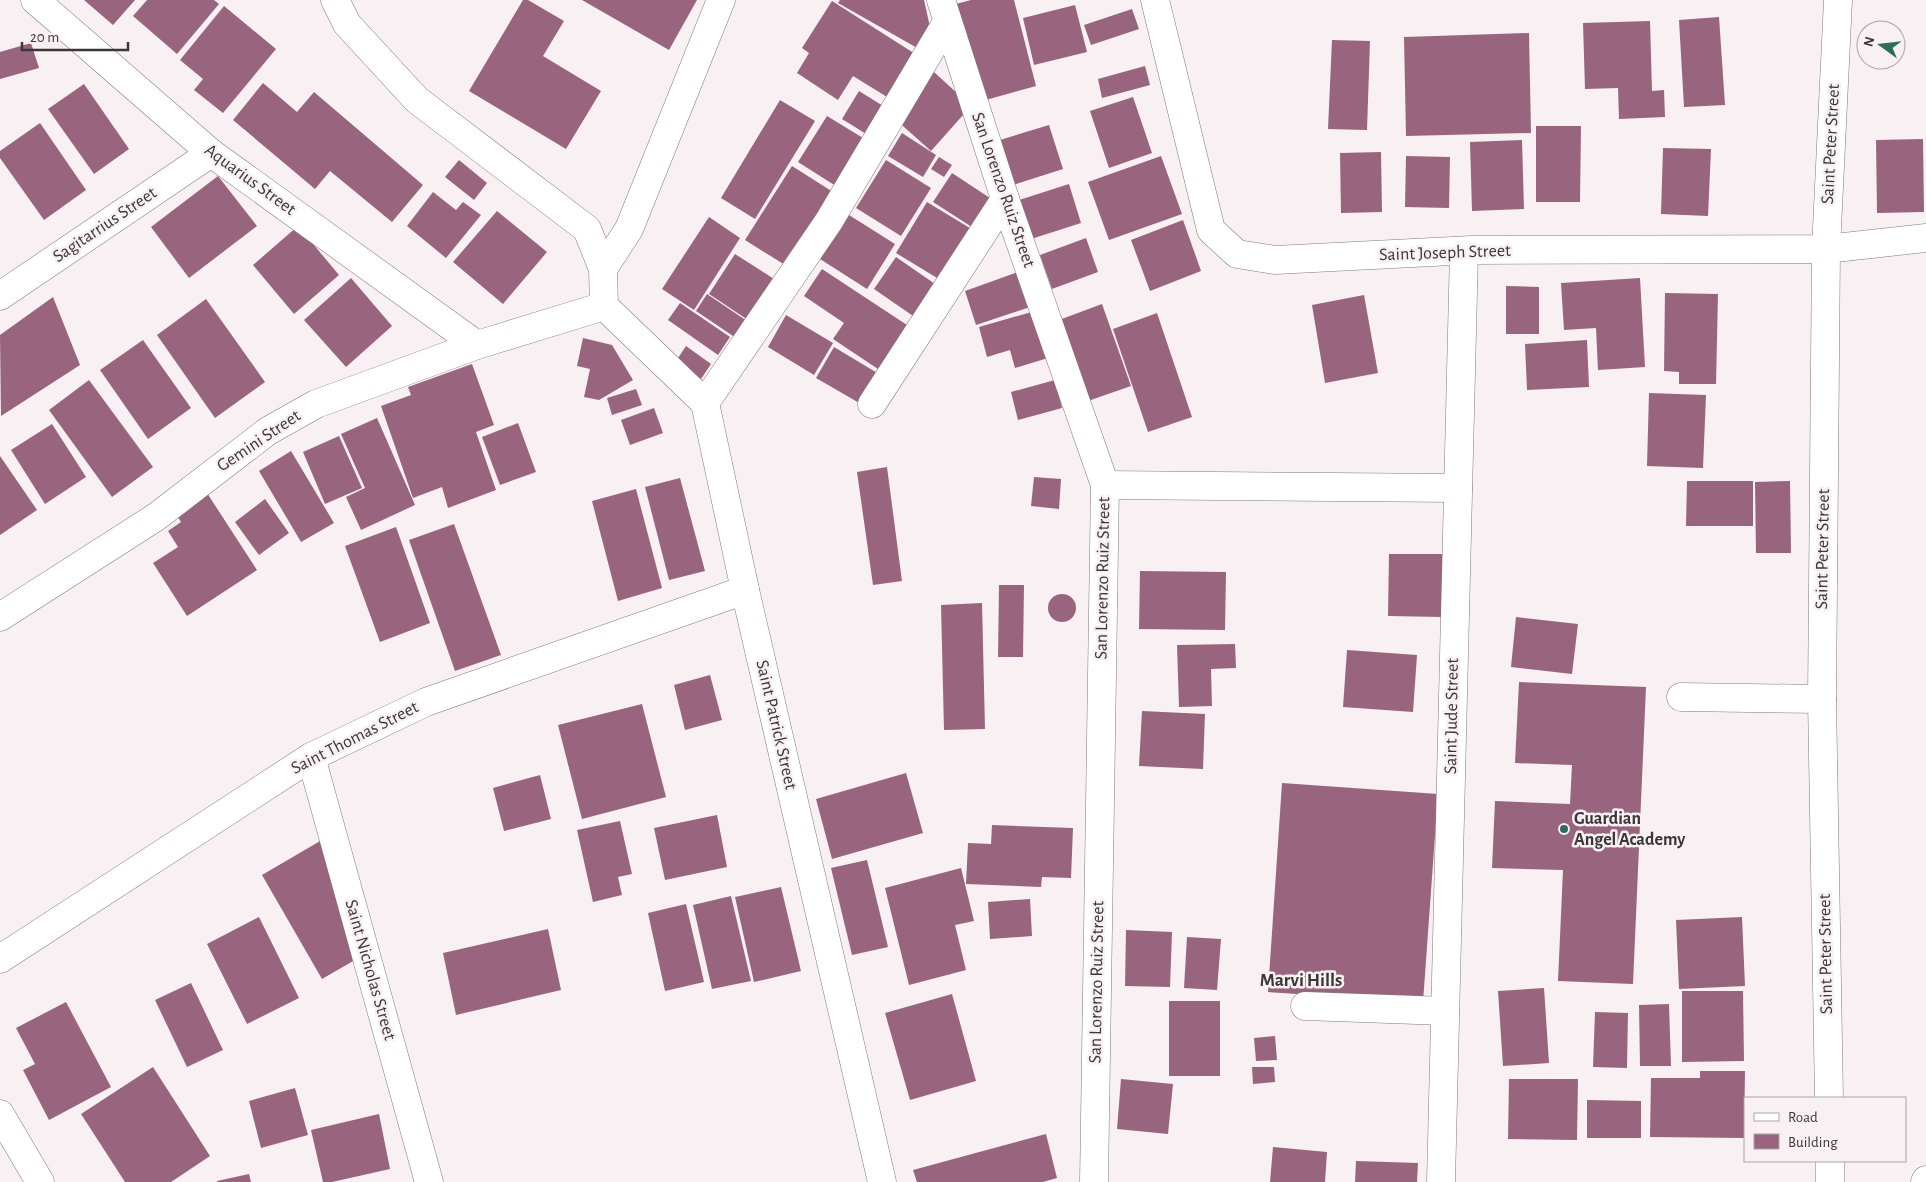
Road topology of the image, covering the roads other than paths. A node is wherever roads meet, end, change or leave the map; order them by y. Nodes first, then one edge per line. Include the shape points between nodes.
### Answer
1 (35, 0) edge
2 (336, 0) edge
3 (721, 0) edge
4 (1155, 0) edge
5 (1838, 0) edge
6 (944, 11) edge
7 (211, 153) junction
8 (1005, 199) junction
9 (1926, 238) edge
10 (1826, 249) junction
11 (1464, 251) junction
12 (603, 269) junction
13 (0, 296) edge
14 (604, 306) junction
15 (477, 345) junction
16 (704, 404) junction
17 (872, 404) dead end
18 (1105, 485) junction
19 (1458, 488) junction
20 (745, 590) junction
21 (0, 617) edge
22 (1681, 696) dead end
23 (1822, 699) junction
24 (311, 757) junction
25 (0, 959) edge
26 (1305, 1006) dead end
27 (1445, 1011) junction
28 (1829, 1097) edge
29 (0, 1114) edge
30 (1830, 1162) edge
31 (40, 1182) edge
32 (429, 1182) edge
33 (882, 1182) edge
34 (1094, 1182) edge
35 (1442, 1182) edge
36 (1830, 1182) edge

1 - 7 street, Aquarius Street
2 - 12 street via 347,24 418,100 587,229
3 - 12 street via 629,230
4 - 11 street, Saint Joseph Street via 1211,230 1237,254 1275,260
5 - 10 street, Saint Peter Street
6 - 8 street, San Lorenzo Ruiz Street
6 - 16 street via 829,220
7 - 13 street, Sagitarrius Street
7 - 15 street, Aquarius Street
8 - 17 street
8 - 18 street, San Lorenzo Ruiz Street
9 - 10 street, Saint Joseph Street
10 - 11 street, Saint Joseph Street
10 - 23 street, Saint Peter Street
11 - 19 street, Saint Jude Street
12 - 14 street
14 - 15 street, Gemini Street
14 - 16 street
15 - 21 street, Gemini Street via 316,404 268,431 156,517
16 - 20 street, Saint Patrick Street
18 - 19 street
18 - 34 street, San Lorenzo Ruiz Street
19 - 27 street, Saint Jude Street
20 - 24 street, Saint Thomas Street via 426,702
20 - 33 street, Saint Patrick Street
22 - 23 street
23 - 28 street, Saint Peter Street
24 - 25 street, Saint Thomas Street
24 - 32 street, Saint Nicholas Street
26 - 27 street
27 - 35 street, Saint Jude Street
29 - 31 street
30 - 36 street

